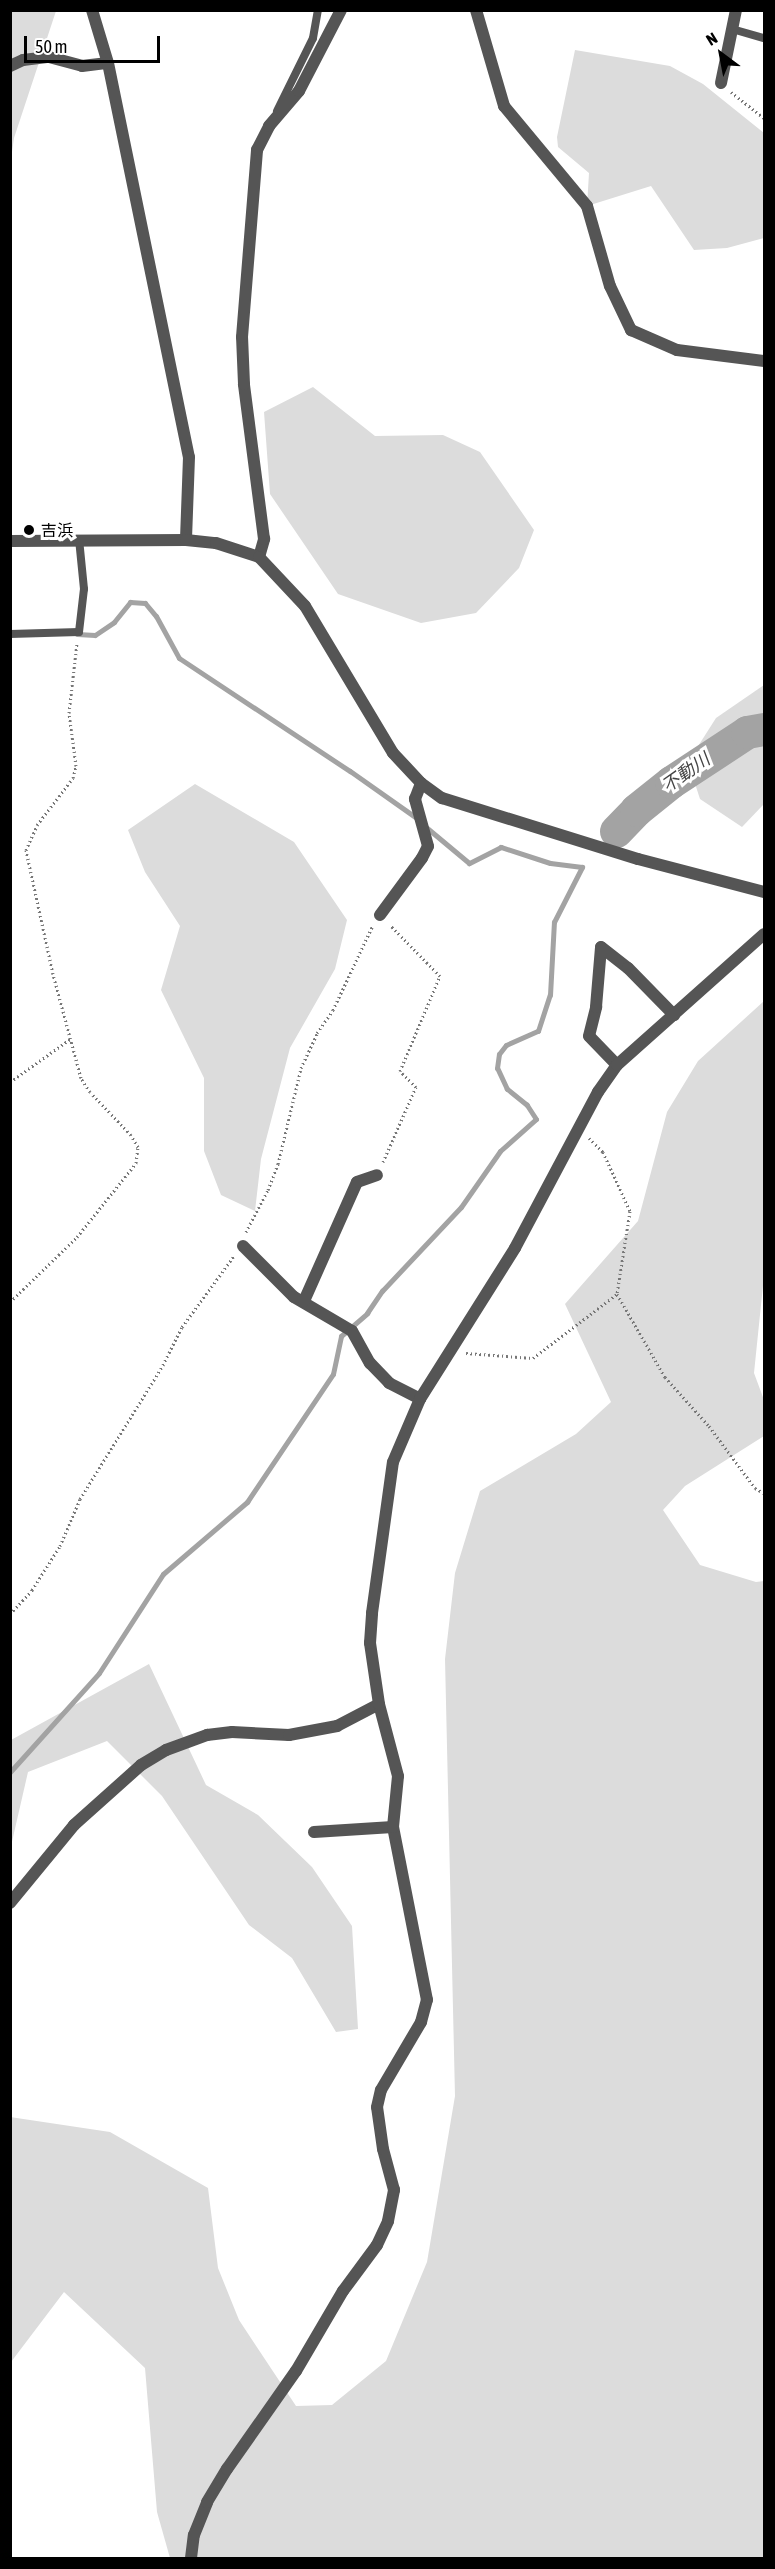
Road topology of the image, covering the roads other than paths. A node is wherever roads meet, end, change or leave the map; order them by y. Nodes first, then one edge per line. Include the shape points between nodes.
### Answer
1 (92, 10) edge
2 (318, 10) edge
3 (341, 10) edge
4 (476, 10) edge
5 (736, 10) edge
6 (732, 29) junction
7 (765, 38) edge
8 (108, 63) junction
9 (10, 66) edge
10 (721, 83) road end
11 (269, 126) junction
12 (765, 361) edge
13 (79, 539) junction
14 (186, 540) junction
15 (10, 541) edge
16 (259, 557) junction
17 (10, 634) edge
18 (421, 783) junction
19 (765, 892) edge
20 (380, 915) road end
21 (765, 934) edge
22 (674, 1015) junction
23 (617, 1065) junction
24 (377, 1175) road end
25 (243, 1246) road end
26 (304, 1301) junction
27 (420, 1399) junction
28 (379, 1704) junction
29 (393, 1827) junction
30 (314, 1832) dead end
31 (10, 1904) edge
32 (191, 2559) edge

1 - 8 street
2 - 11 lane via 313,38
3 - 11 street via 298,91
4 - 12 street via 504,105 587,206 610,286 631,330 677,350
5 - 6 street
6 - 7 lane
6 - 10 street
8 - 9 street via 82,66 49,57
8 - 14 street via 189,457
11 - 16 street via 257,150 242,337 244,384 264,539
13 - 14 street
13 - 15 street
13 - 17 lane via 84,589 79,632
14 - 16 street via 216,543
16 - 18 street via 305,606 393,753
18 - 19 street via 462,807
18 - 20 street via 415,799 428,846
21 - 22 street
22 - 23 street
22 - 23 street via 602,947 590,1036
23 - 27 street via 598,1092 515,1248
24 - 26 street via 357,1182
25 - 26 street via 294,1297
26 - 27 street via 352,1331 378,1373
27 - 28 street via 393,1462 374,1601 370,1643
28 - 29 street via 398,1776
28 - 31 street via 337,1726 289,1736 232,1732 207,1735 166,1750 141,1765 74,1825
29 - 30 street
29 - 32 street via 427,2001 421,2022 381,2090 377,2107 394,2190 388,2221 377,2245 343,2291 296,2371 207,2502 194,2535

